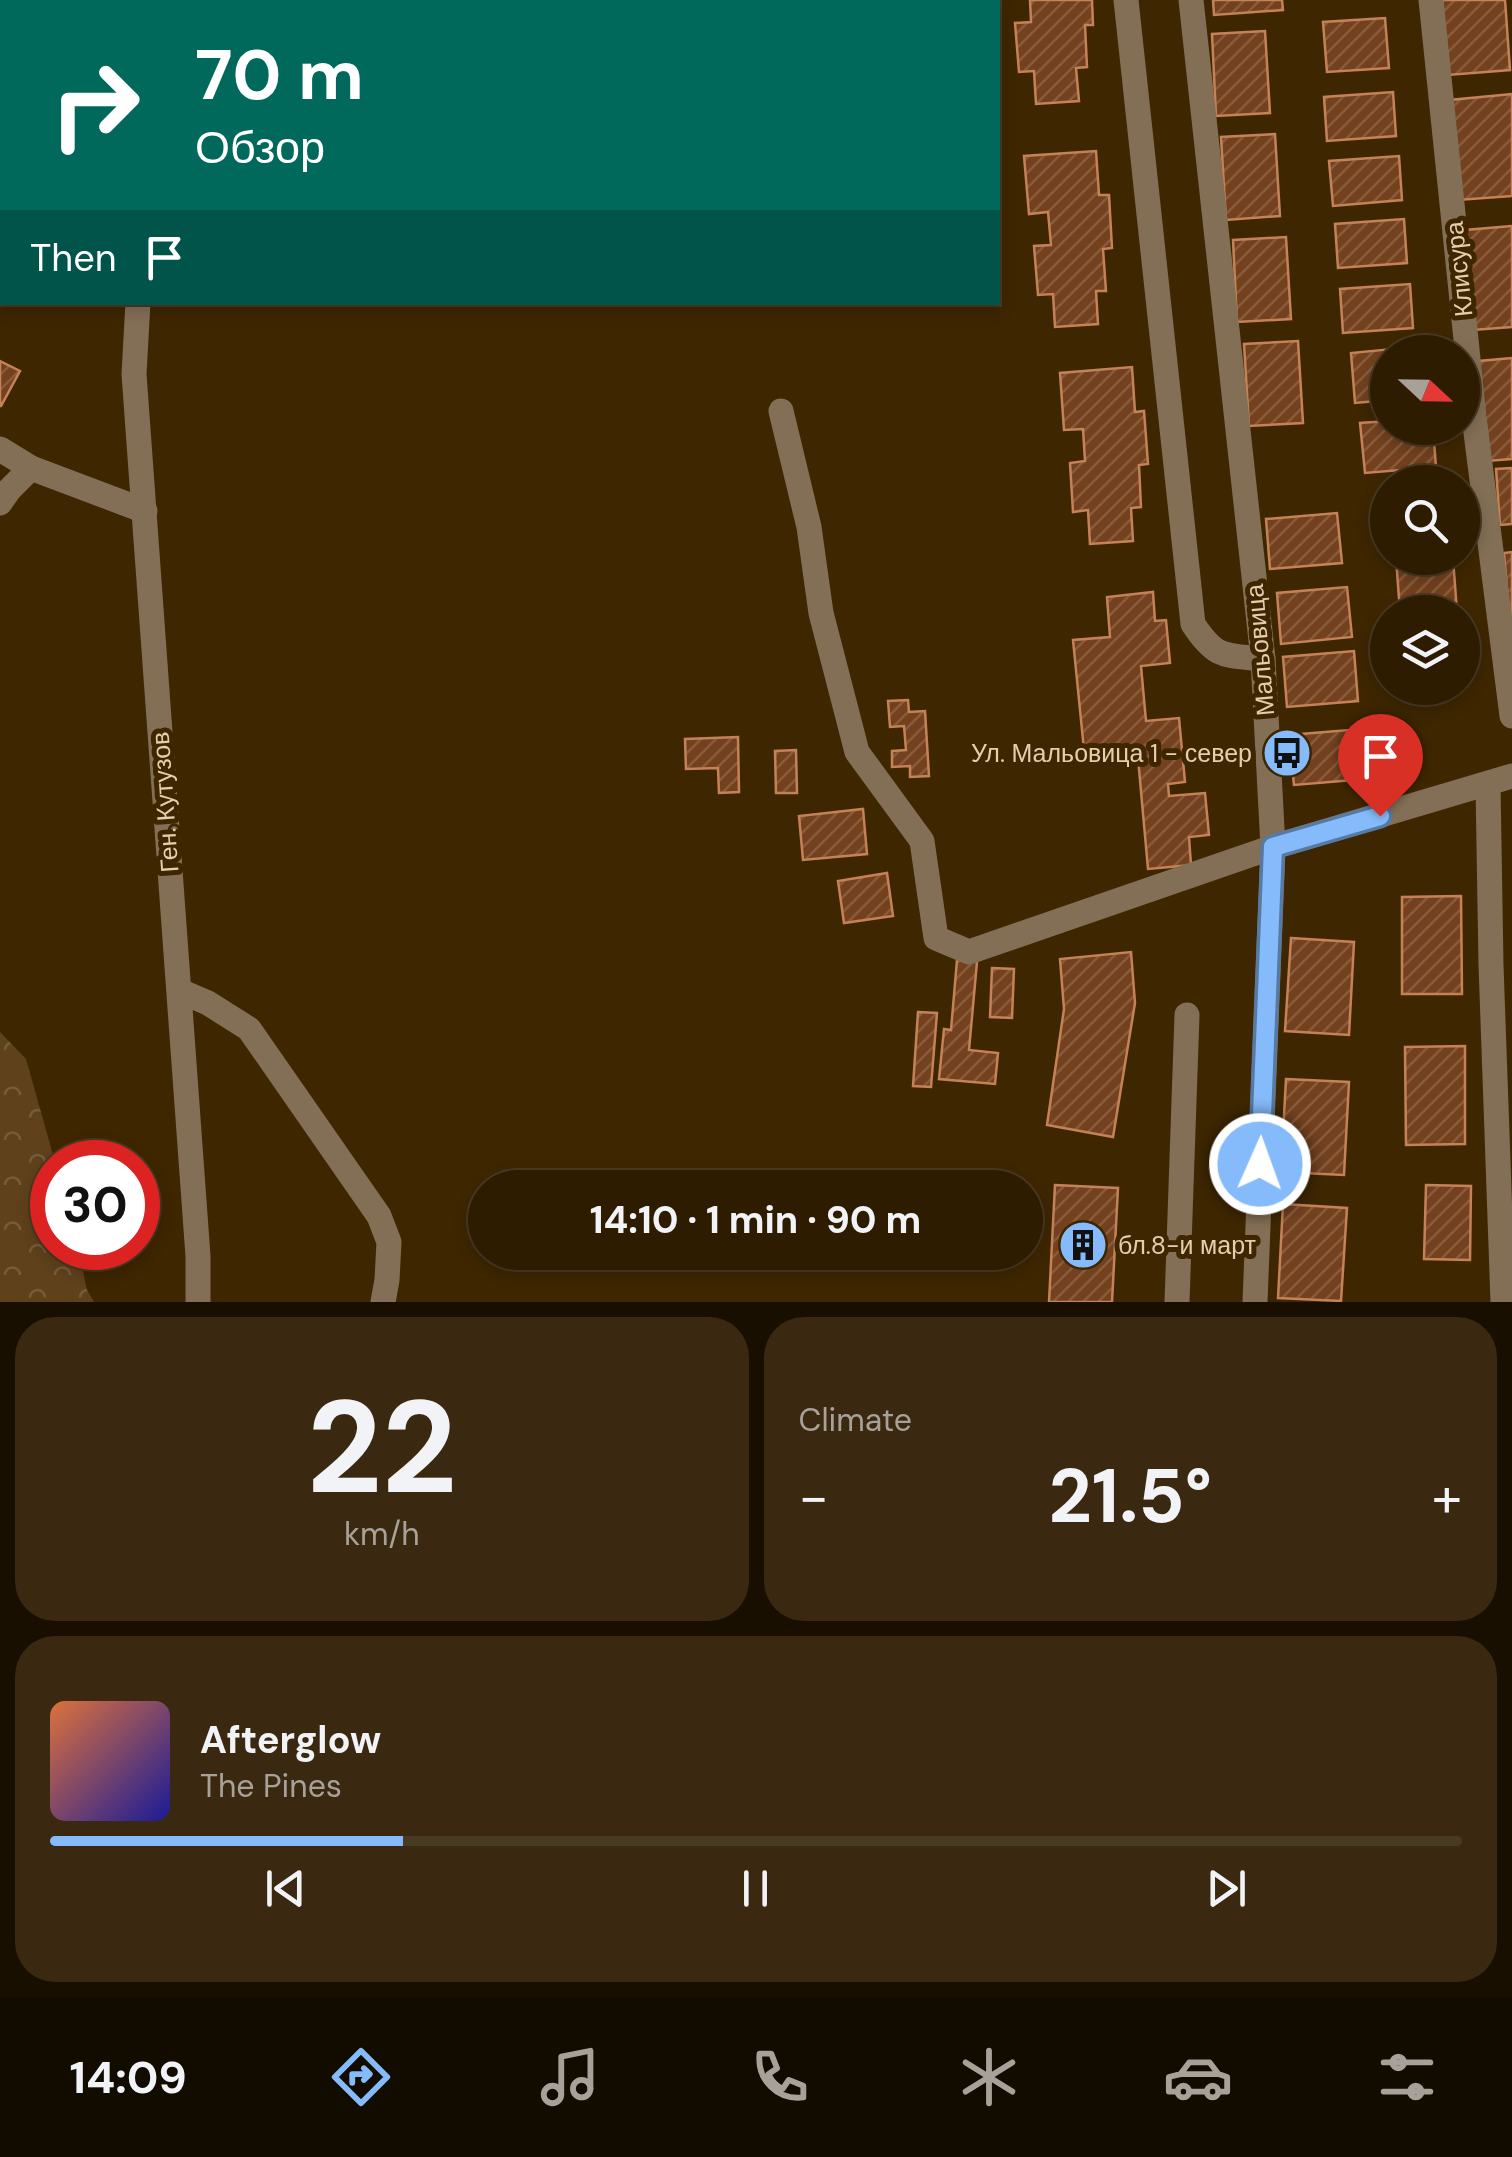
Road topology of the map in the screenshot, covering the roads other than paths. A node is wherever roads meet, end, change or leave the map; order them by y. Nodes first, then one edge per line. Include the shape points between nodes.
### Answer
1 (1126, 0) edge
2 (1191, 0) edge
3 (1431, 0) edge
4 (138, 305) edge
5 (781, 411) dead end
6 (0, 449) edge
7 (32, 468) junction
8 (0, 503) edge
9 (145, 512) junction
10 (1262, 659) junction
11 (1512, 716) edge
12 (1500, 781) edge
13 (1273, 847) junction
14 (1502, 971) edge
15 (180, 991) junction
16 (1187, 1015) dead end
17 (198, 1302) edge
18 (383, 1302) edge
19 (1177, 1302) edge
20 (1255, 1302) edge
21 (1503, 1302) edge

1 - 10 street via 1193,624 1220,654
2 - 10 street, Мальовица
3 - 11 street, Клисура
4 - 9 street, Ген. Кутузов via 134,374
5 - 13 street via 856,752 922,841 936,938 969,952
6 - 7 street
7 - 8 street
7 - 9 street
9 - 15 street, Ген. Кутузов
10 - 13 street, Мальовица
12 - 13 street
12 - 14 street
13 - 20 street, Мальовица
14 - 21 street
15 - 17 street, Ген. Кутузов
15 - 18 street via 249,1029 379,1216 389,1242
16 - 19 street

